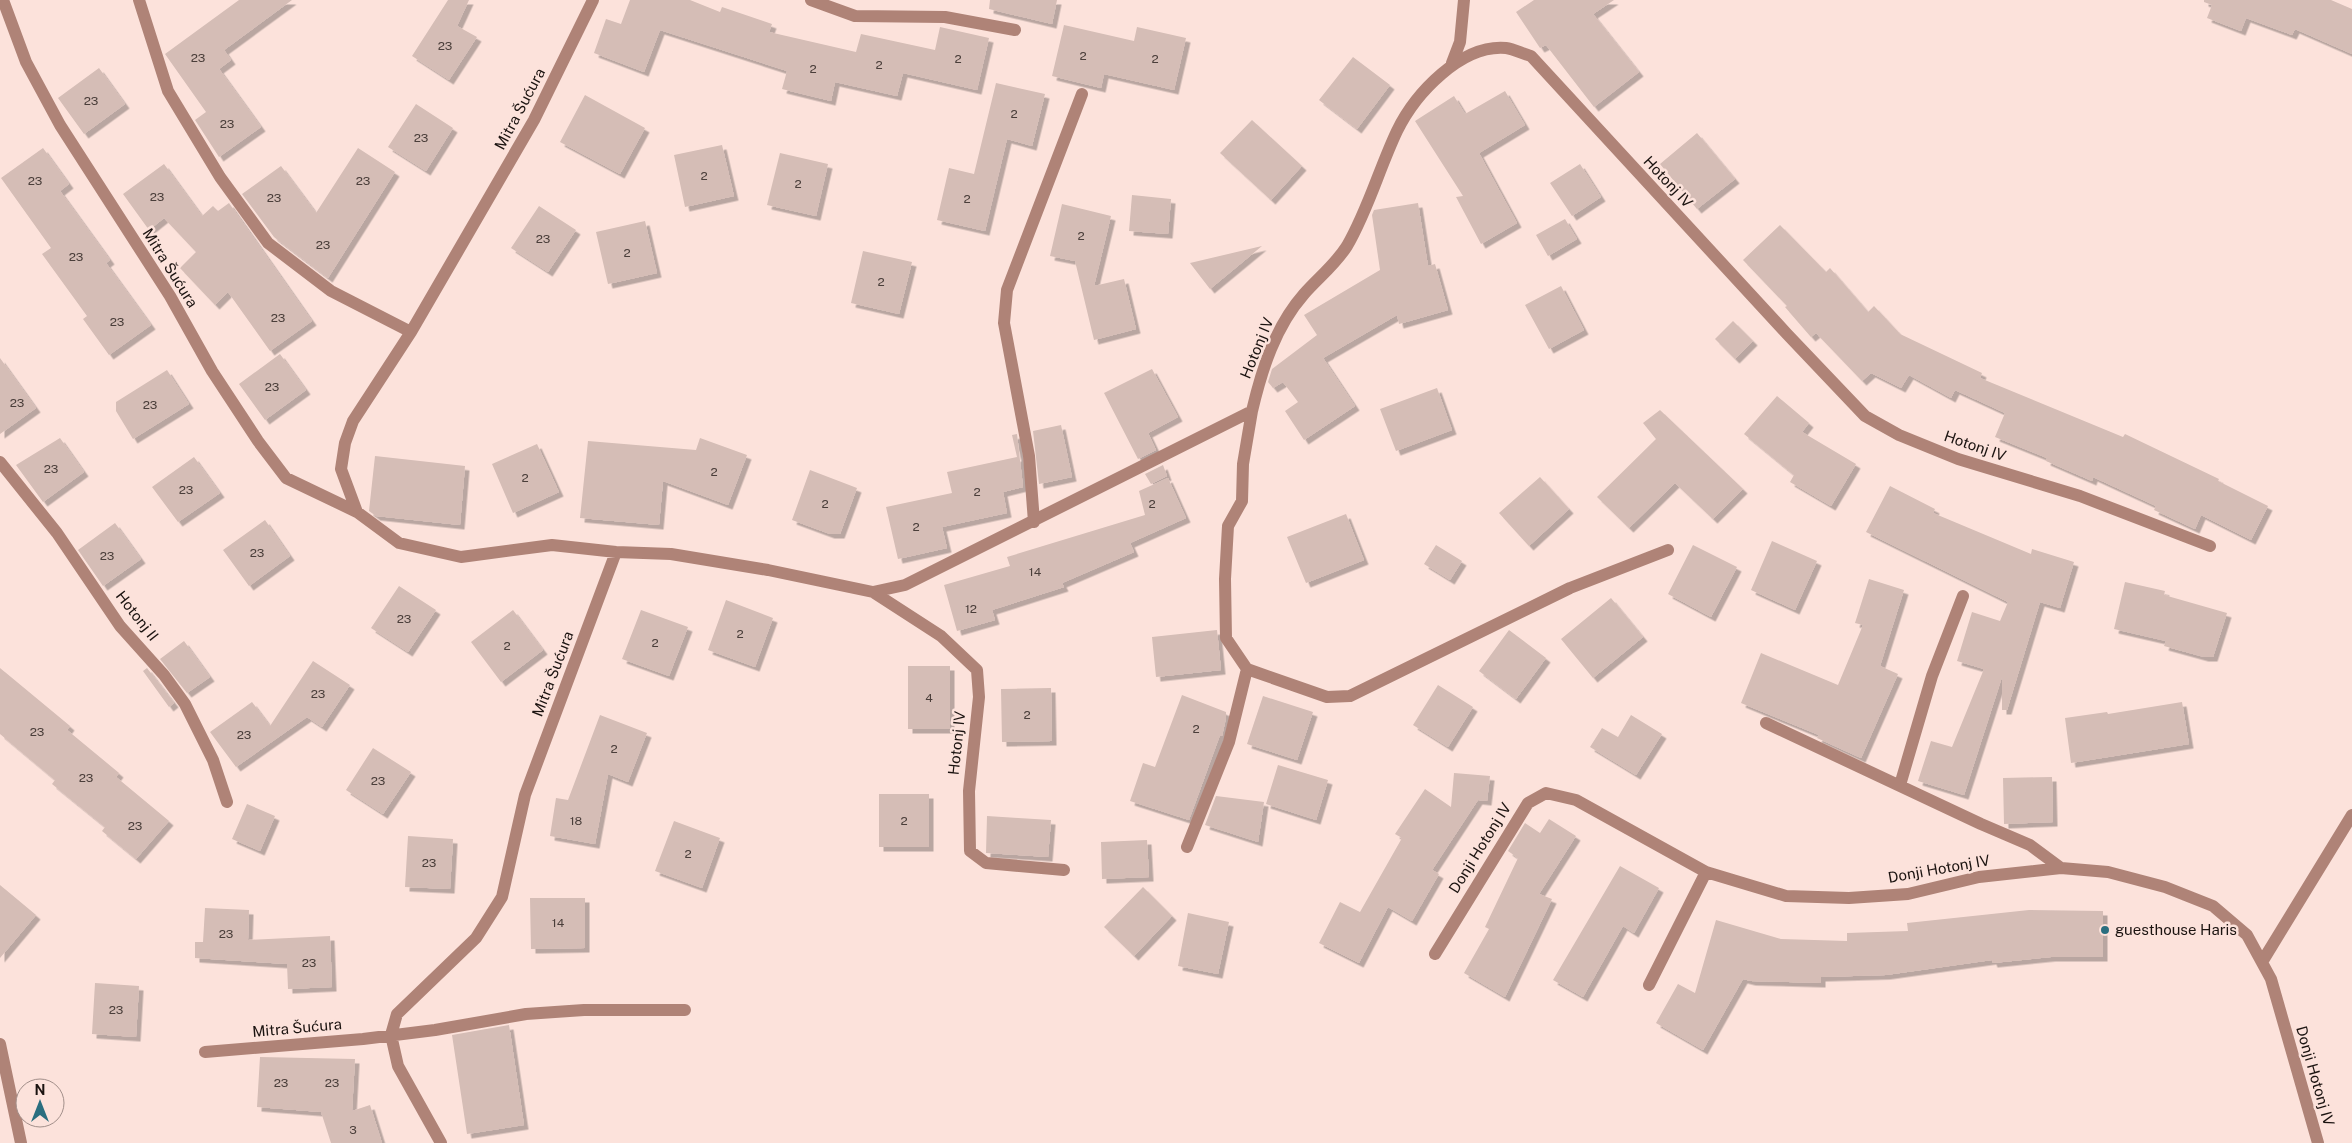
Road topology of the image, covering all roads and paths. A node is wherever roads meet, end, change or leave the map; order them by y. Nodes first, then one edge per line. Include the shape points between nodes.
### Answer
1 (3, 0) edge
2 (139, 0) edge
3 (811, 0) edge
4 (1464, 0) edge
5 (592, 1) edge
6 (1015, 30) dead end
7 (1452, 63) junction
8 (1082, 94) dead end
9 (410, 332) junction
10 (1252, 411) junction
11 (0, 462) edge
12 (357, 512) junction
13 (1034, 522) junction
14 (2210, 546) dead end
15 (1668, 550) dead end
16 (616, 552) junction
17 (873, 592) junction
18 (1963, 596) dead end
19 (1247, 669) junction
20 (1766, 723) dead end
21 (1900, 786) junction
22 (227, 802) dead end
23 (2352, 815) edge
24 (1187, 847) dead end
25 (2060, 868) junction
26 (1064, 870) dead end
27 (1706, 872) junction
28 (1435, 954) dead end
29 (2262, 962) junction
30 (1649, 985) dead end
31 (685, 1010) dead end
32 (391, 1035) junction
33 (0, 1044) edge
34 (205, 1052) dead end
35 (21, 1143) edge
36 (441, 1143) edge
37 (2318, 1143) edge

1 - 12 street, Mitra Šućura via 26,62 60,125 258,440 286,478
2 - 9 street via 168,91 220,177 268,242 331,291
3 - 6 street via 855,16 945,17
4 - 7 street via 1460,42
5 - 9 street, Mitra Šućura via 534,120
7 - 10 street, Hotonj IV via 1418,99 1398,130 1356,231 1339,259 1303,295 1280,328 1261,375
7 - 14 street, Hotonj IV via 1483,49 1506,48 1531,56 1865,416 1899,435 1958,459 2080,496
8 - 13 street via 1007,290 1004,323 1029,456
9 - 12 street, Mitra Šućura via 353,421 345,443 341,469
10 - 13 street, Hotonj IV
10 - 19 street, Hotonj IV via 1243,464 1242,501 1228,526 1225,579 1226,638
11 - 22 street, Hotonj II via 56,533 120,626 164,674 185,704 213,760
12 - 16 street, Mitra Šućura via 400,543 461,557 552,545
13 - 17 street, Hotonj IV via 905,585
15 - 19 street via 1570,588 1350,696 1327,697
16 - 17 street, Hotonj IV via 671,554
16 - 32 street, Mitra Šućura via 524,795 502,898 476,938 397,1014
17 - 26 street, Hotonj IV via 941,636 977,670 979,697 968,791 970,851 986,863
18 - 21 street via 1932,676
19 - 24 street via 1229,742
20 - 21 street, Donji Hotonj IV
21 - 25 street, Donji Hotonj IV via 2030,845
23 - 29 street
25 - 27 street, Donji Hotonj IV via 1978,877 1908,894 1849,898 1786,896
25 - 29 street, Donji Hotonj IV via 2108,872 2165,887 2213,906 2247,935
27 - 28 street, Donji Hotonj IV via 1576,800 1546,793 1528,803
27 - 30 street
29 - 37 street, Donji Hotonj IV via 2271,979
31 - 32 street, Mitra Šućura via 584,1010 526,1014
32 - 34 street, Mitra Šućura
32 - 36 street via 398,1066
33 - 35 street

